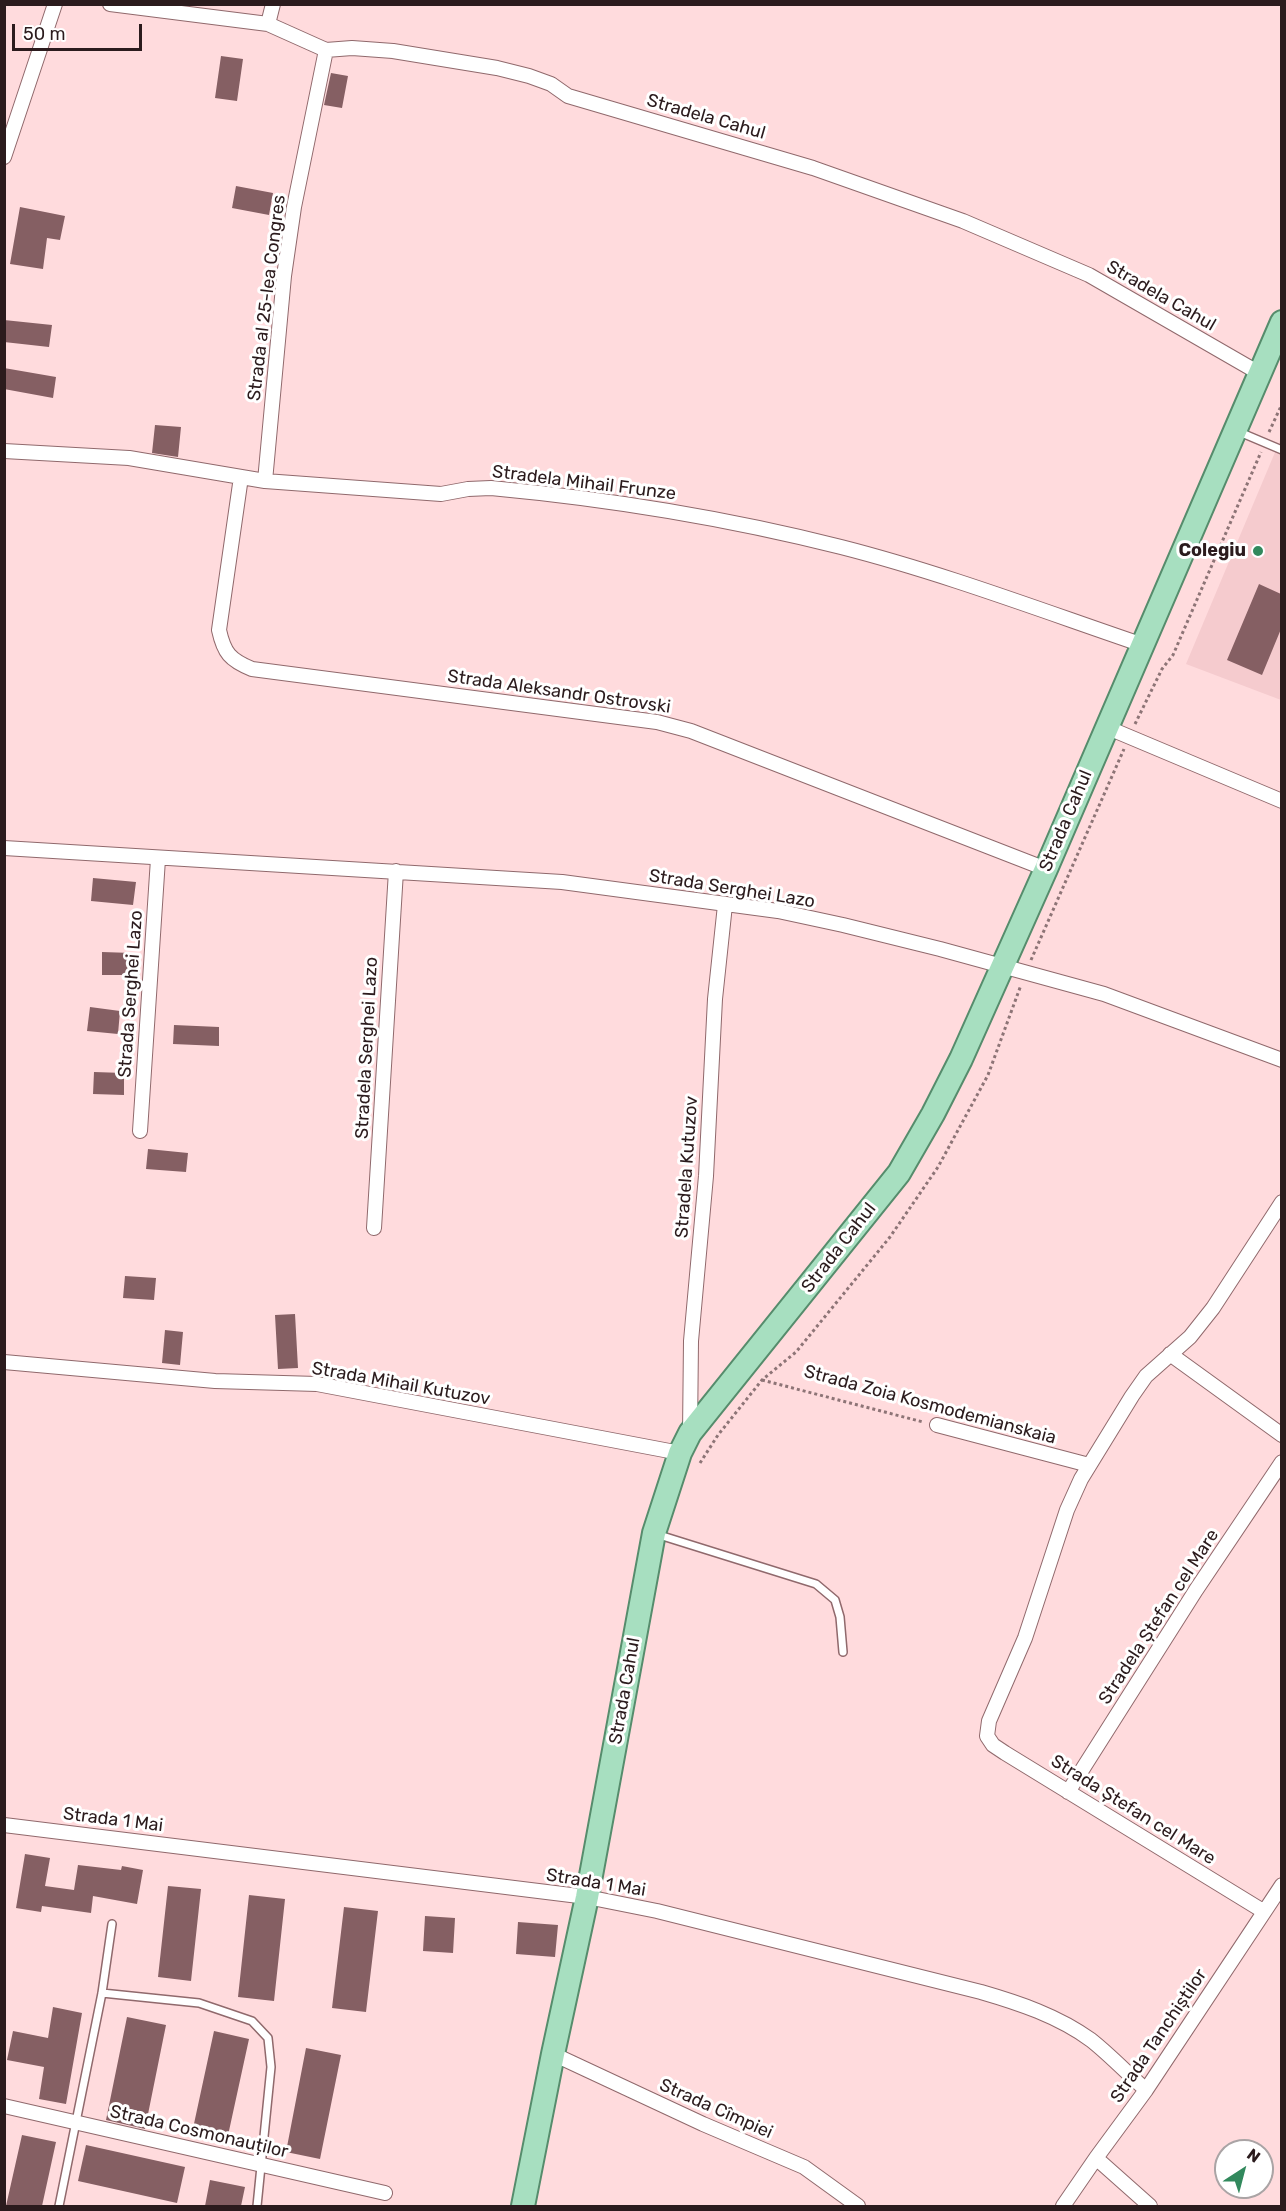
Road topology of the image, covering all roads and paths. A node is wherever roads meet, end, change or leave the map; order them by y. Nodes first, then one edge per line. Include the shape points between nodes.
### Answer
1 (55, 4) edge
2 (110, 4) edge
3 (273, 4) edge
4 (268, 24) junction
5 (326, 50) junction
6 (4, 157) edge
7 (1281, 322) edge
8 (1260, 373) junction
9 (1235, 430) junction
10 (1281, 450) edge
11 (4, 451) edge
12 (241, 477) junction
13 (265, 481) junction
14 (1143, 645) junction
15 (1106, 727) junction
16 (1281, 801) edge
17 (4, 848) edge
18 (158, 859) junction
19 (1046, 868) junction
20 (396, 871) junction
21 (725, 905) junction
22 (1002, 967) junction
23 (1281, 1060) edge
24 (140, 1131) dead end
25 (1281, 1202) edge
26 (374, 1228) dead end
27 (1170, 1354) junction
28 (4, 1362) edge
29 (762, 1380) dead end
30 (937, 1425) joint
31 (1281, 1435) edge
32 (685, 1443) junction
33 (1281, 1462) edge
34 (1089, 1465) junction
35 (654, 1533) junction
36 (843, 1652) dead end
37 (1068, 1792) junction
38 (4, 1825) edge
39 (1281, 1885) edge
40 (587, 1897) junction
41 (1263, 1911) junction
42 (112, 1924) dead end
43 (102, 1994) junction
44 (553, 2054) junction
45 (1146, 2090) junction
46 (4, 2106) edge
47 (75, 2122) junction
48 (1096, 2158) junction
49 (261, 2165) junction
50 (385, 2193) dead end
51 (59, 2206) edge
52 (257, 2206) edge
53 (523, 2206) edge
54 (858, 2206) edge
55 (1063, 2206) edge
56 (1150, 2206) edge

1 - 6 street
2 - 4 street, Stradela Cahul
3 - 4 street
4 - 5 street, Stradela Cahul
5 - 8 street, Stradela Cahul via 393,51 529,75 568,96 813,168 963,220 1089,275
5 - 13 street, Strada al 25-lea Congres via 284,276
7 - 8 main road, Strada Cahul
8 - 9 main road, Strada Cahul
9 - 10 lane
9 - 14 main road, Strada Cahul
11 - 12 street, Stradela Mihail Frunze via 129,459
12 - 13 street, Stradela Mihail Frunze
12 - 19 street, Strada Aleksandr Ostrovski via 219,630 222,644 238,663 252,669 669,725 728,744
13 - 14 street, Stradela Mihail Frunze via 441,494 491,488 638,505 841,547 943,576
14 - 15 main road, Strada Cahul
15 - 16 street
15 - 19 main road, Strada Cahul
17 - 18 street, Strada Serghei Lazo
18 - 20 street, Strada Serghei Lazo
18 - 24 street, Strada Serghei Lazo
19 - 22 main road, Strada Cahul
20 - 21 street, Strada Serghei Lazo via 562,882
20 - 26 street, Stradela Serghei Lazo
21 - 22 street, Strada Serghei Lazo via 843,925
21 - 32 street, Stradela Kutuzov via 715,999
22 - 23 street, Strada Serghei Lazo via 1104,994
22 - 32 main road, Strada Cahul via 961,1059 899,1173
25 - 27 street via 1213,1308 1190,1337
27 - 31 street
27 - 34 street via 1146,1376
28 - 32 street, Strada Mihail Kutuzov via 215,1381 317,1384
29 - 30 path, Strada Zoia Kosmodemianskaia
30 - 34 street, Strada Zoia Kosmodemianskaia
32 - 35 main road, Strada Cahul
33 - 37 street, Stradela Ștefan cel Mare
34 - 37 street, Strada Ștefan cel Mare via 1068,1510 1025,1638 989,1721 987,1736 993,1745
35 - 36 lane via 816,1584 836,1600
35 - 40 main road, Strada Cahul
37 - 41 street, Strada Ștefan cel Mare
38 - 40 street, Strada 1 Mai
39 - 41 street, Strada Tanchiștilor
40 - 44 main road, Strada Cahul
40 - 45 street, Strada 1 Mai via 669,1914 1016,2003 1090,2040
41 - 45 street, Strada Tanchiștilor
42 - 43 lane
43 - 47 lane
43 - 49 lane via 199,2003 252,2021 268,2038 271,2067
44 - 53 main road, Strada Cahul
44 - 54 street, Strada Cîmpiei via 804,2168
45 - 48 street, Strada Tanchiștilor
46 - 47 street, Strada Cosmonauților
47 - 49 street, Strada Cosmonauților
47 - 51 lane
48 - 55 street, Strada Tanchiștilor
48 - 56 street
49 - 50 street, Strada Cosmonauților
49 - 52 lane

